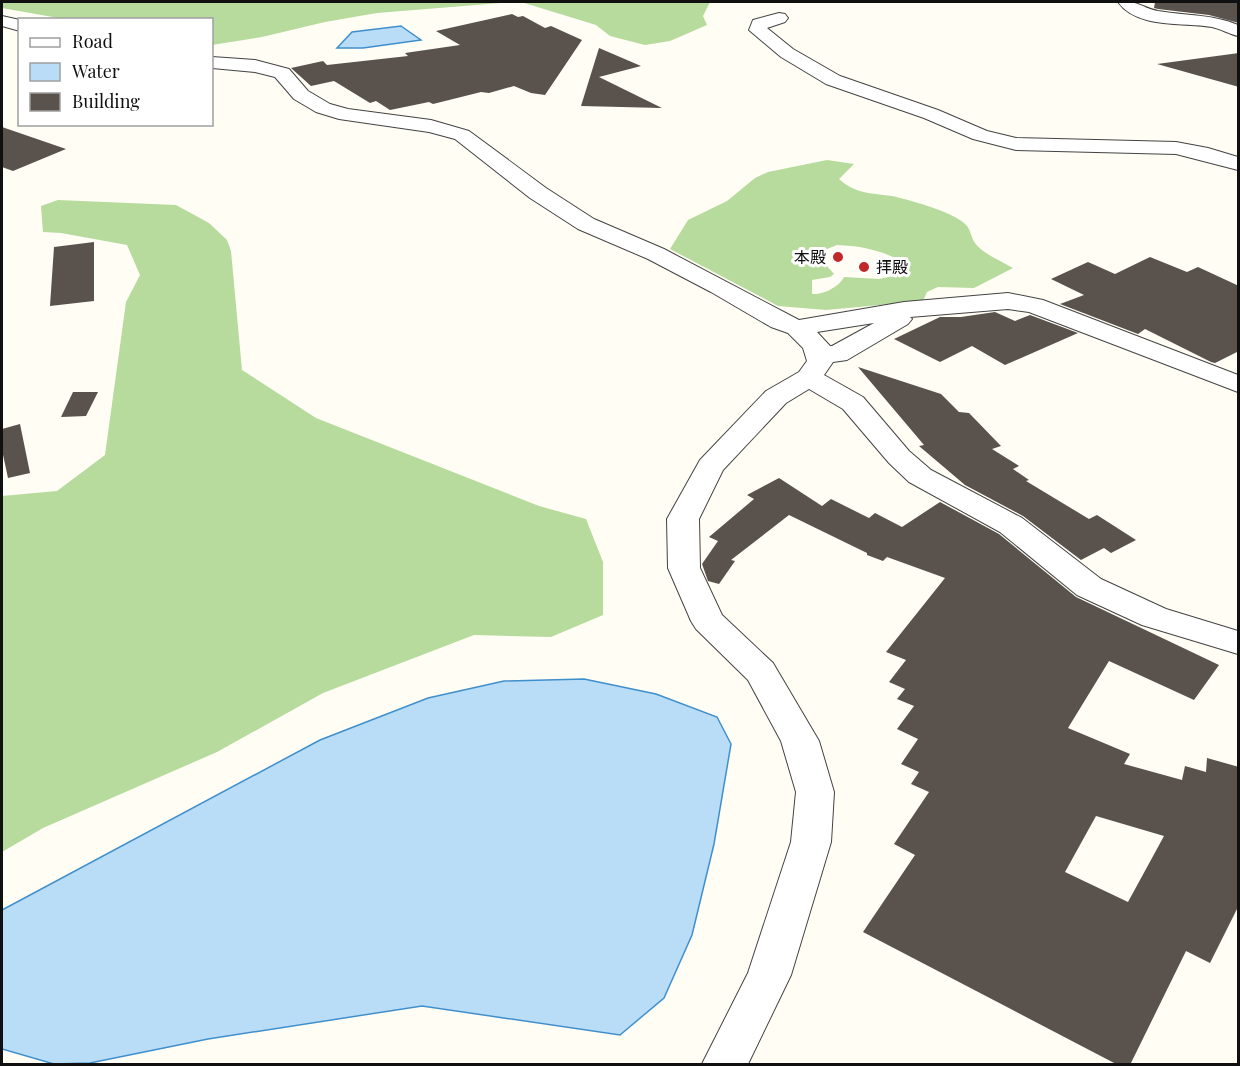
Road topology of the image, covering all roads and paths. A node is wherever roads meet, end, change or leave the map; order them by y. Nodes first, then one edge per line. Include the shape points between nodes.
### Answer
1 (1126, 2) edge
2 (778, 18) dead end
3 (2, 21) edge
4 (18, 25) edge
5 (1239, 31) edge
6 (213, 63) edge
7 (1239, 164) edge
8 (904, 310) junction
9 (797, 328) junction
10 (814, 366) junction
11 (1239, 384) edge
12 (1239, 642) edge
13 (725, 1065) edge

1 - 5 street via 1150,14 1215,22
2 - 7 street via 759,24 758,30 796,59 833,80 980,135 1016,144 1176,148
3 - 4 street
6 - 9 street via 255,66 282,73 301,95 322,108 346,115 449,129 473,141 538,194 586,224 656,254
8 - 9 street
8 - 10 street via 901,318
8 - 11 street via 1008,301 1035,305
9 - 10 street via 816,345
10 - 12 street via 854,403 899,458 920,476 1011,525 1089,587 1154,617
10 - 13 street via 776,397 710,466 683,519 684,568 708,621 761,672 800,741 815,792 811,842 768,975

